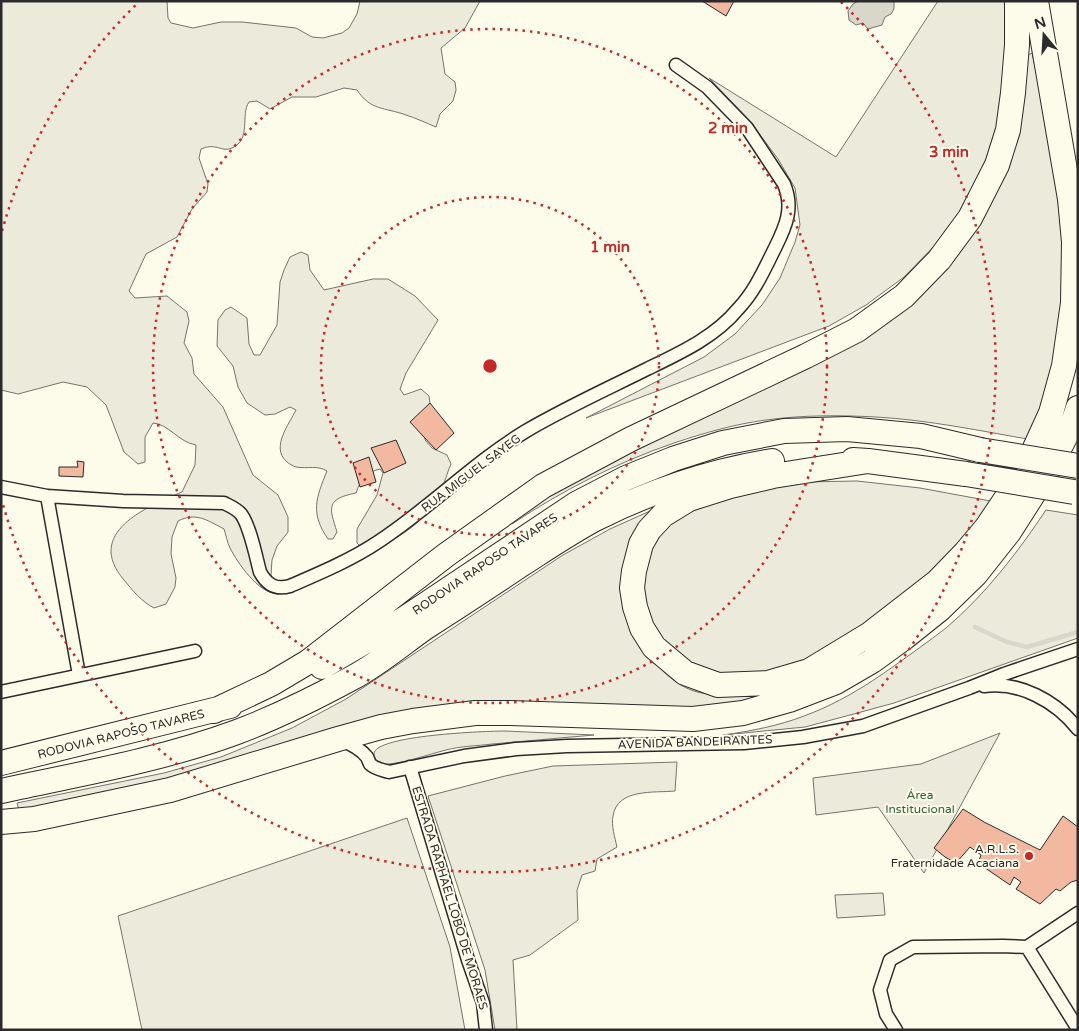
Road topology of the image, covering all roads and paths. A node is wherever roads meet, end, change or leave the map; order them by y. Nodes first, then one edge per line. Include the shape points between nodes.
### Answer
1 (1017, 1) edge
2 (1036, 1) edge
3 (676, 65) dead end
4 (1078, 408) edge
5 (868, 461) junction
6 (1078, 466) edge
7 (1, 486) edge
8 (1076, 492) edge
9 (47, 496) junction
10 (194, 651) dead end
11 (1076, 651) edge
12 (79, 675) junction
13 (969, 688) junction
14 (1, 692) edge
15 (214, 711) junction
16 (1076, 724) edge
17 (381, 727) junction
18 (338, 739) junction
19 (367, 757) junction
20 (7, 761) edge
21 (410, 767) junction
22 (1, 791) edge
23 (1, 822) edge
24 (1078, 914) edge
25 (1027, 947) junction
26 (1078, 1029) edge
27 (486, 1030) edge
28 (896, 1030) edge

1 - 15 highway via 1013,93 1008,130 997,165 970,218 939,260 904,296 857,330 631,439 543,486 446,555 308,662
2 - 5 highway via 1070,199 1074,242 1073,303 1064,366 1051,413 1024,472 987,527 937,582 870,634 809,671 768,683 718,685 685,673 654,648 642,628 632,588 641,544 662,515 689,499 730,486
3 - 9 street, RUA MIGUEL SAYEG via 708,86 747,128 784,184 790,207 787,224 756,287 716,330 688,349 526,431 377,543 290,586 276,587 264,579 245,522 233,507 224,503
4 - 17 highway via 1046,474 1009,532 975,575 906,637 836,682 742,713 693,719 510,713 413,720
5 - 8 highway, RODOVIA RAPOSO TAVARES, bridge
5 - 22 highway, RODOVIA RAPOSO TAVARES via 812,459 740,466 644,496 554,544 355,676 297,707 186,749
6 - 15 highway, RODOVIA RAPOSO TAVARES, bridge via 980,450 921,436 846,430 784,431 723,444 626,478 576,504 406,617 310,674 258,697
7 - 9 street, RUA MIGUEL SAYEG
9 - 12 street
10 - 12 street
11 - 13 street, AVENIDA BANDEIRANTES
12 - 14 street
13 - 16 street via 998,684 1019,687 1050,703
13 - 21 street, AVENIDA BANDEIRANTES via 863,726 803,737 744,742 516,749
15 - 20 highway, RODOVIA RAPOSO TAVARES
17 - 18 highway
17 - 19 street via 370,739
18 - 19 street, AVENIDA BANDEIRANTES via 351,744
18 - 23 highway via 170,790 34,819
19 - 21 street, AVENIDA BANDEIRANTES via 370,765 389,772
21 - 27 street, ESTRADA RAPHAEL LOBO DE MORAES via 483,1003
24 - 25 street
25 - 26 street
25 - 28 street via 913,947 890,960 880,990 886,1014

